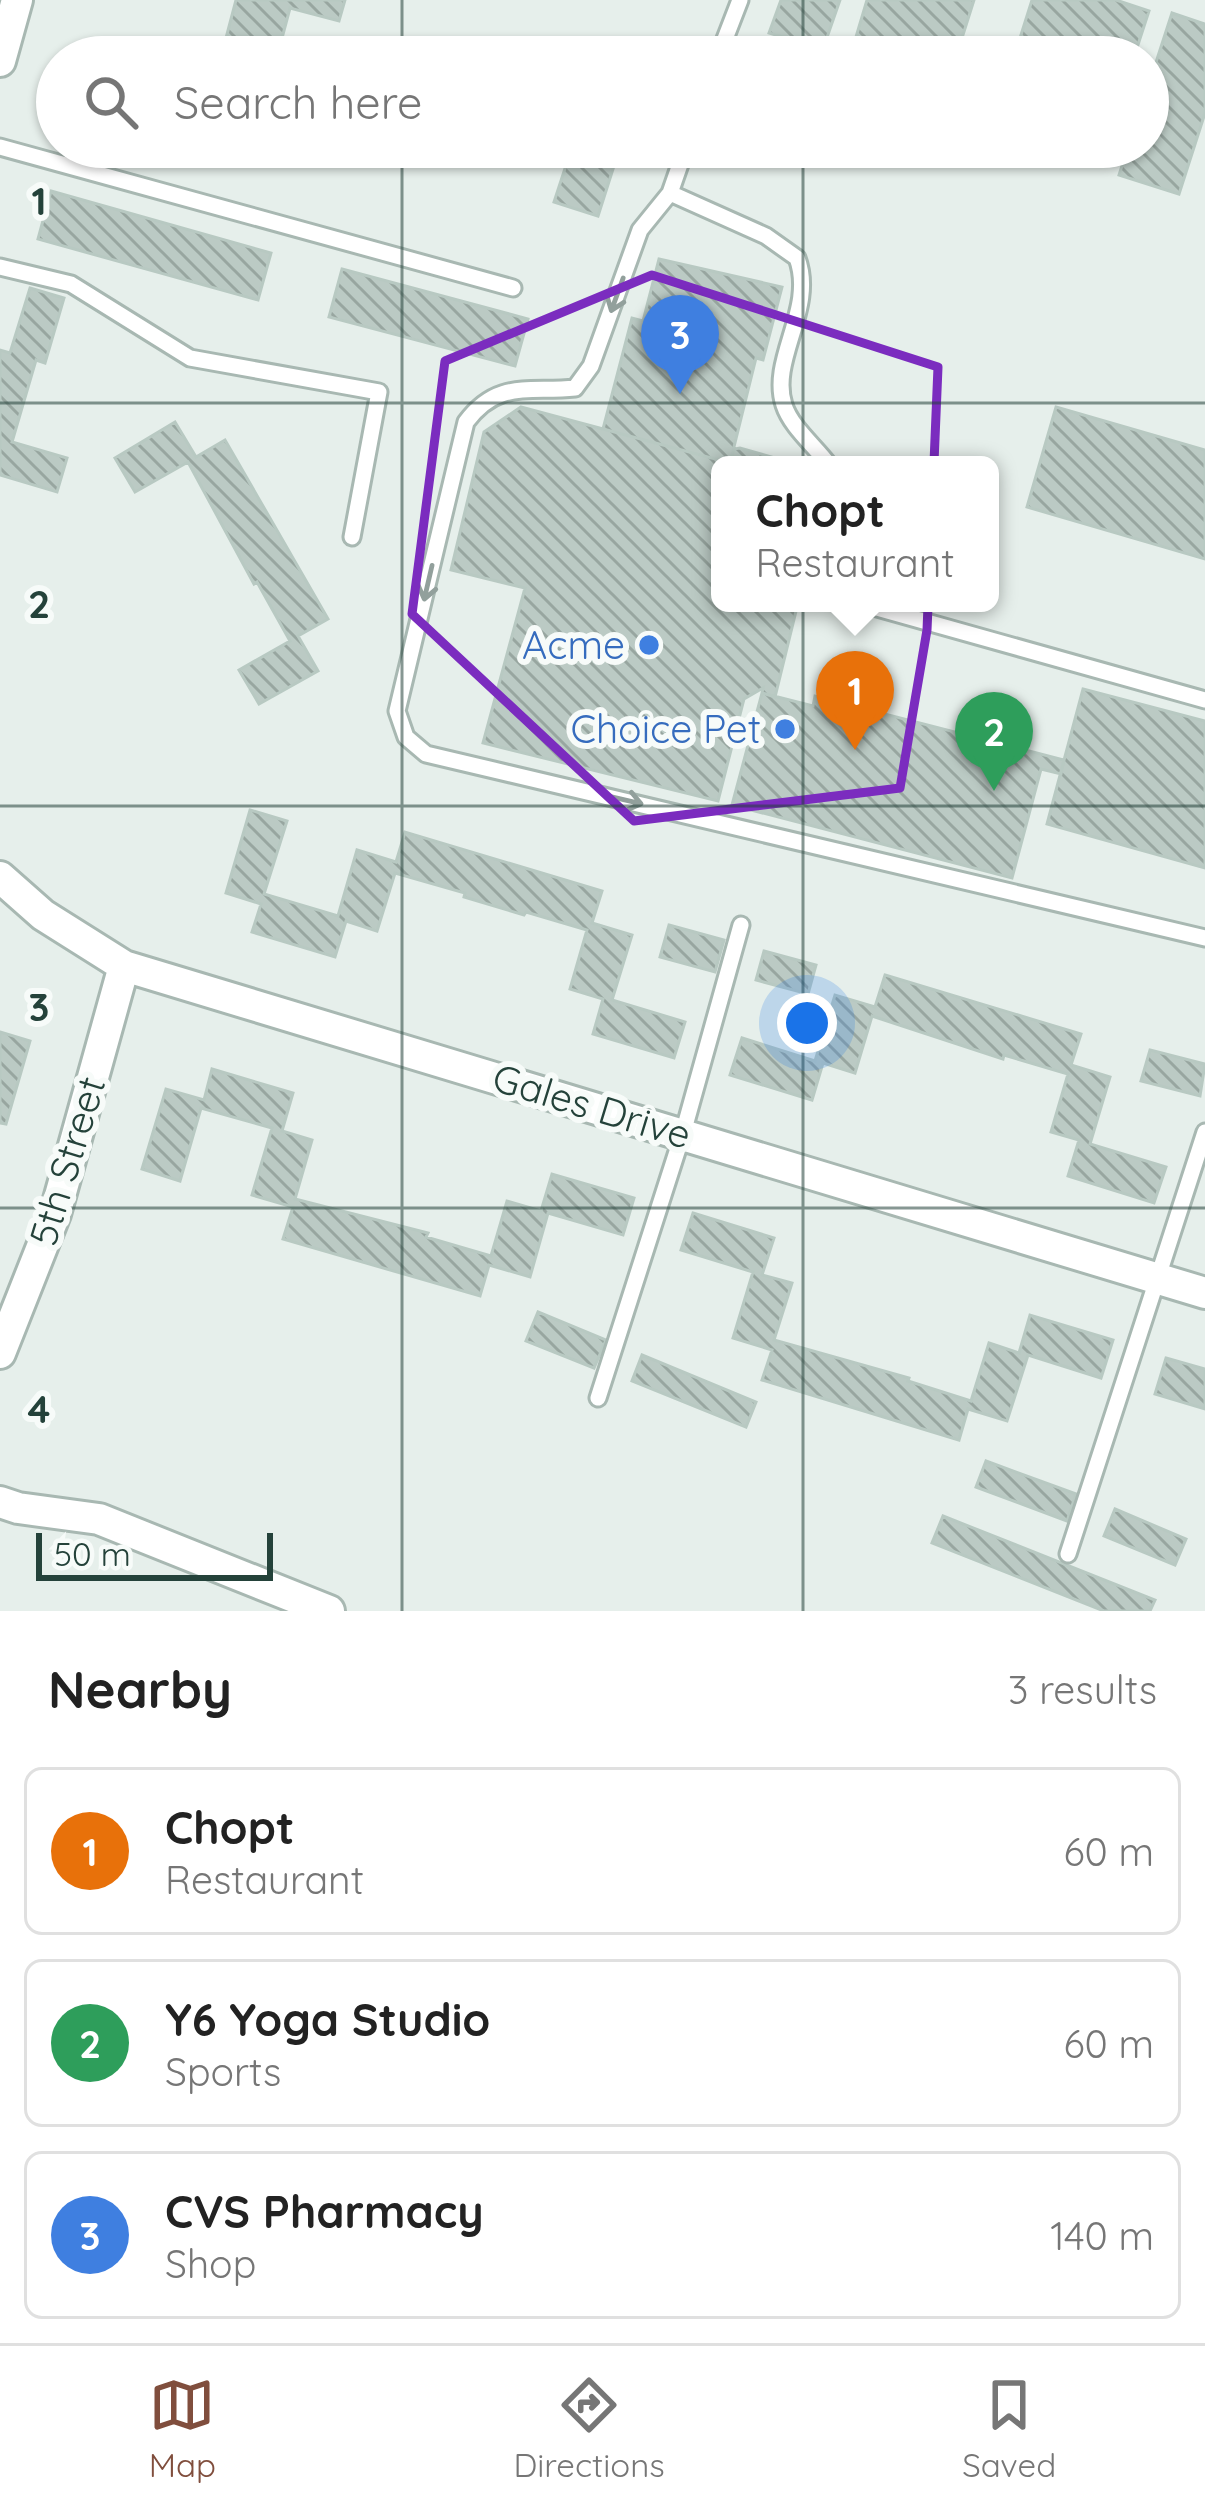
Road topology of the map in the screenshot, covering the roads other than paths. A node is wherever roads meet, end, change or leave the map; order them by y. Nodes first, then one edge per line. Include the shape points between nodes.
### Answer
1 (17, 0) edge
2 (740, 0) edge
3 (726, 36) edge
4 (0, 61) edge
5 (0, 148) edge
6 (36, 158) edge
7 (73, 168) edge
8 (679, 168) edge
9 (670, 193) junction
10 (0, 267) edge
11 (513, 288) dead end
12 (822, 456) edge
13 (352, 537) dead end
14 (891, 612) edge
15 (1205, 700) edge
16 (0, 877) edge
17 (741, 925) dead end
18 (1205, 938) edge
19 (124, 966) junction
20 (1205, 1132) edge
21 (683, 1133) junction
22 (1160, 1278) junction
23 (1205, 1293) edge
24 (0, 1353) edge
25 (598, 1398) dead end
26 (0, 1502) edge
27 (1068, 1554) dead end
28 (329, 1611) edge

1 - 4 street
2 - 3 lane
5 - 6 lane
7 - 11 lane
8 - 9 lane
9 - 12 lane via 797,258 803,292 782,394
9 -> 18 lane via 640,230 591,366 575,388 496,394 466,422 397,711 406,737 427,754
10 - 13 lane via 71,284 190,358 379,392
14 - 15 lane
16 - 19 street, Gales Drive via 43,916
17 - 21 lane
19 - 21 street, Gales Drive
19 - 24 street, 5th Street via 61,1194
20 - 22 lane
21 - 22 street, Gales Drive
21 - 25 lane
22 - 23 street, Gales Drive
22 - 27 lane
26 - 28 street via 99,1519

